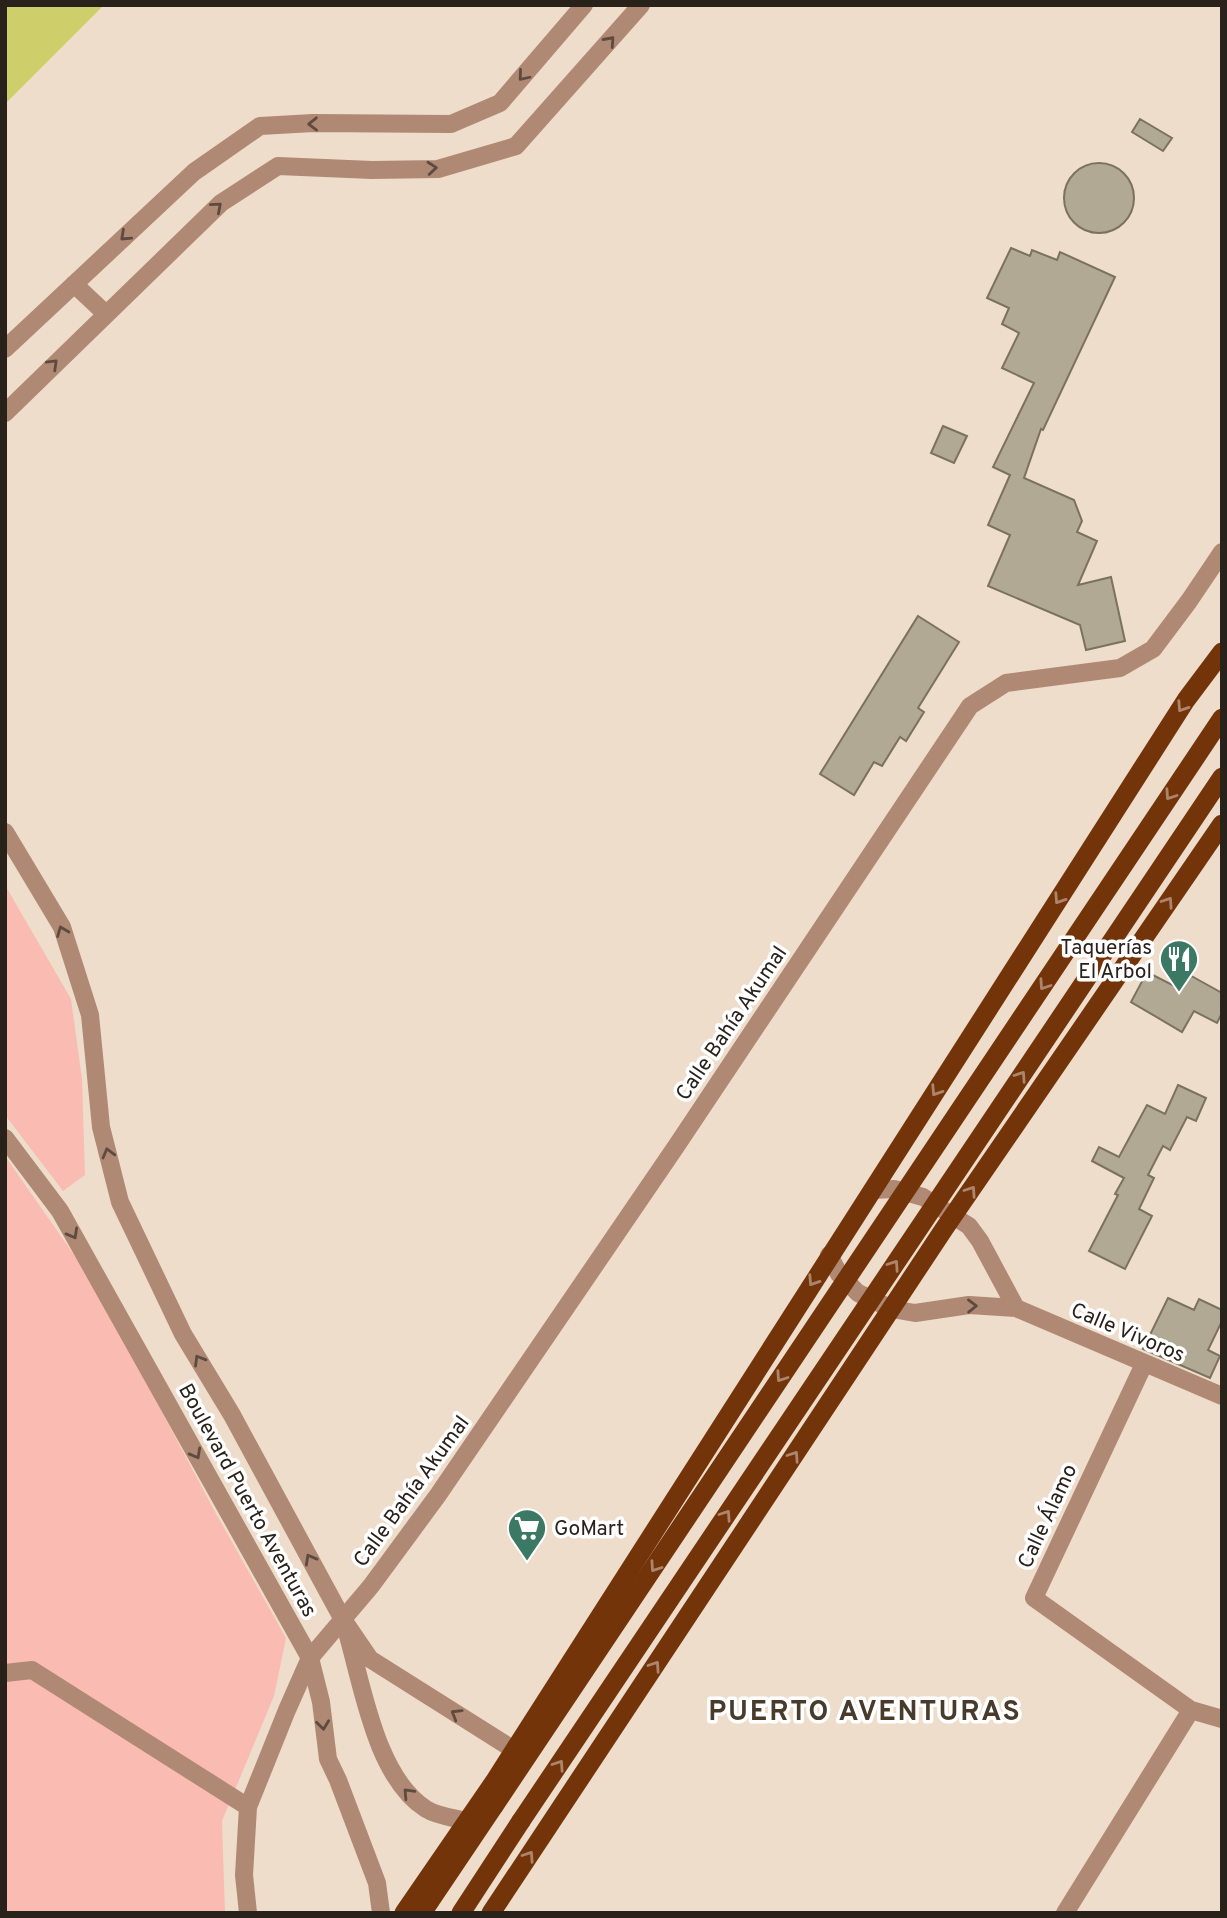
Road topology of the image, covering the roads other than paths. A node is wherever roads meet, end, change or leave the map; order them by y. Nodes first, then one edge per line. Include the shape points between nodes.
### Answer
1 (584, 5) edge
2 (641, 5) edge
3 (74, 284) junction
4 (106, 314) junction
5 (5, 349) edge
6 (5, 413) edge
7 (1222, 552) edge
8 (1222, 652) edge
9 (1222, 718) edge
10 (1222, 776) edge
11 (1222, 824) edge
12 (5, 832) edge
13 (5, 1138) edge
14 (873, 1190) junction
15 (954, 1215) junction
16 (830, 1255) junction
17 (1016, 1308) junction
18 (892, 1309) junction
19 (1144, 1364) junction
20 (1222, 1396) edge
21 (342, 1619) junction
22 (310, 1658) junction
23 (5, 1673) edge
24 (1191, 1710) junction
25 (1222, 1719) edge
26 (514, 1750) junction
27 (248, 1807) junction
28 (467, 1821) junction
29 (248, 1913) edge
30 (380, 1913) edge
31 (404, 1913) edge
32 (422, 1913) edge
33 (461, 1913) edge
34 (491, 1913) edge
35 (1065, 1913) edge

1 -> 3 street via 500,103 452,124 260,126 194,172
4 -> 2 street via 221,202 278,166 438,169 516,146
3 - 4 street
3 - 5 street
6 -> 4 street
7 - 21 street, Calle Bahía Akumal via 1153,649 1120,668 1006,683 970,706 438,1495
8 -> 14 highway via 1186,700
9 -> 32 highway, bridge
33 -> 10 highway, bridge
15 -> 11 highway
21 -> 12 street, Boulevard Puerto Aventuras via 183,1334 120,1202 101,1127 86,1002 62,927
13 -> 22 street, Boulevard Puerto Aventuras via 60,1211
14 - 15 street via 894,1189 923,1197
14 - 16 highway
15 - 17 street via 980,1241
15 - 18 highway
16 - 18 street via 839,1274 858,1293
16 -> 26 highway
18 -> 17 street, Calle Vivoros via 915,1313 969,1305
17 - 19 street, Calle Vivoros
34 -> 18 highway
19 - 20 street, Calle Vivoros
19 - 24 street, Calle Álamo via 1034,1598
21 - 22 street, Calle Bahía Akumal
26 -> 21 street, Boulevard Puerto Aventuras via 370,1659
28 -> 21 street, Boulevard Puerto Aventuras via 428,1811 404,1792 374,1727
22 - 27 street, Calle Bahía Akumal
22 -> 30 street, Boulevard Puerto Aventuras via 328,1759 377,1883
23 - 27 street via 33,1670
24 - 25 street, Calle Álamo
24 - 35 street
26 - 28 highway
27 - 29 street, Calle Bahía Akumal via 244,1875
28 - 31 highway

